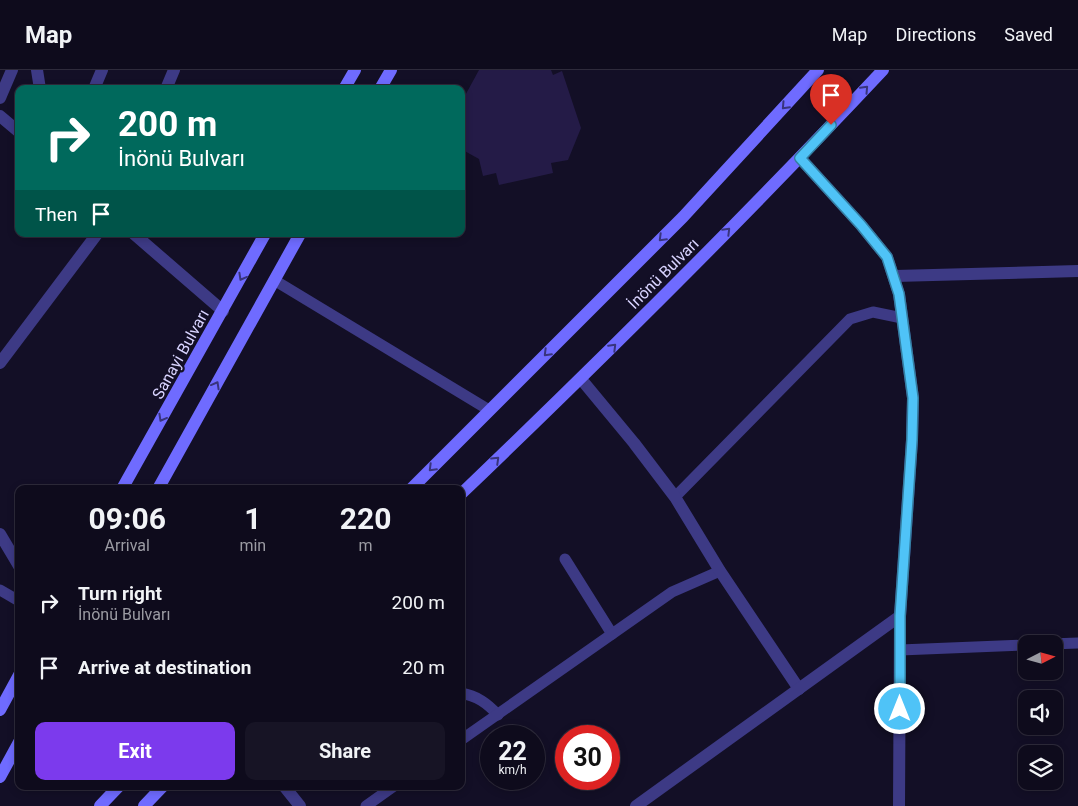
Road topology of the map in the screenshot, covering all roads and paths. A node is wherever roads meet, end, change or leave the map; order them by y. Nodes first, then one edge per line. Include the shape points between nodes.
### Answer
1 (12, 70) edge
2 (37, 70) edge
3 (102, 70) edge
4 (174, 70) edge
5 (354, 70) edge
6 (391, 70) edge
7 (818, 70) edge
8 (883, 70) edge
9 (39, 85) edge
10 (96, 85) edge
11 (168, 85) edge
12 (346, 85) edge
13 (382, 85) edge
14 (0, 98) edge
15 (0, 116) edge
16 (15, 129) edge
17 (800, 158) junction
18 (95, 237) edge
19 (137, 237) edge
20 (263, 237) edge
21 (298, 237) edge
22 (1078, 271) edge
23 (894, 276) junction
24 (274, 280) junction
25 (223, 311) junction
26 (902, 318) junction
27 (0, 363) edge
28 (581, 379) junction
29 (489, 410) junction
30 (124, 485) edge
31 (160, 485) edge
32 (415, 485) edge
33 (465, 490) edge
34 (675, 498) junction
35 (0, 534) edge
36 (15, 559) edge
37 (565, 559) dead end
38 (720, 571) junction
39 (0, 590) edge
40 (15, 599) edge
41 (900, 616) junction
42 (612, 634) junction
43 (1078, 643) edge
44 (1063, 644) edge
45 (1018, 645) edge
46 (900, 650) junction
47 (15, 682) edge
48 (799, 689) junction
49 (465, 694) edge
50 (0, 710) edge
51 (498, 715) junction
52 (465, 737) edge
53 (15, 749) edge
54 (0, 777) edge
55 (115, 790) edge
56 (159, 790) edge
57 (287, 790) edge
58 (388, 790) edge
59 (100, 806) edge
60 (144, 806) edge
61 (300, 806) edge
62 (366, 806) edge
63 (636, 806) edge
64 (899, 806) edge

1 - 14 street
2 - 9 street
3 - 10 street
4 - 11 street
5 - 12 street
6 - 13 street
7 -> 29 street, İnönü Bulvarı via 683,217
17 -> 8 street, İnönü Bulvarı
15 - 16 street
17 - 23 street via 887,257
28 -> 17 street, İnönü Bulvarı
18 - 27 street
19 - 25 street
20 -> 25 street, Sanayi Bulvarı
21 - 24 street
22 - 23 street
23 - 26 street
24 - 29 lane
31 -> 24 street
25 -> 30 street, Sanayi Bulvarı
26 - 34 lane via 873,312 850,319
26 - 41 street via 913,398
33 -> 28 street, İnönü Bulvarı
28 - 34 street
29 -> 32 street, İnönü Bulvarı
34 - 38 street
35 - 36 street
37 - 42 lane
38 - 42 lane via 672,592
38 - 48 street
39 - 40 lane
41 - 46 street
41 - 48 street
42 - 51 lane
43 - 44 lane
45 - 46 lane
46 - 64 street
47 - 50 street
48 - 63 street
49 - 51 lane via 481,700
51 - 52 lane
53 - 54 street
55 - 59 street
56 - 60 street
57 - 61 street
58 - 62 lane

